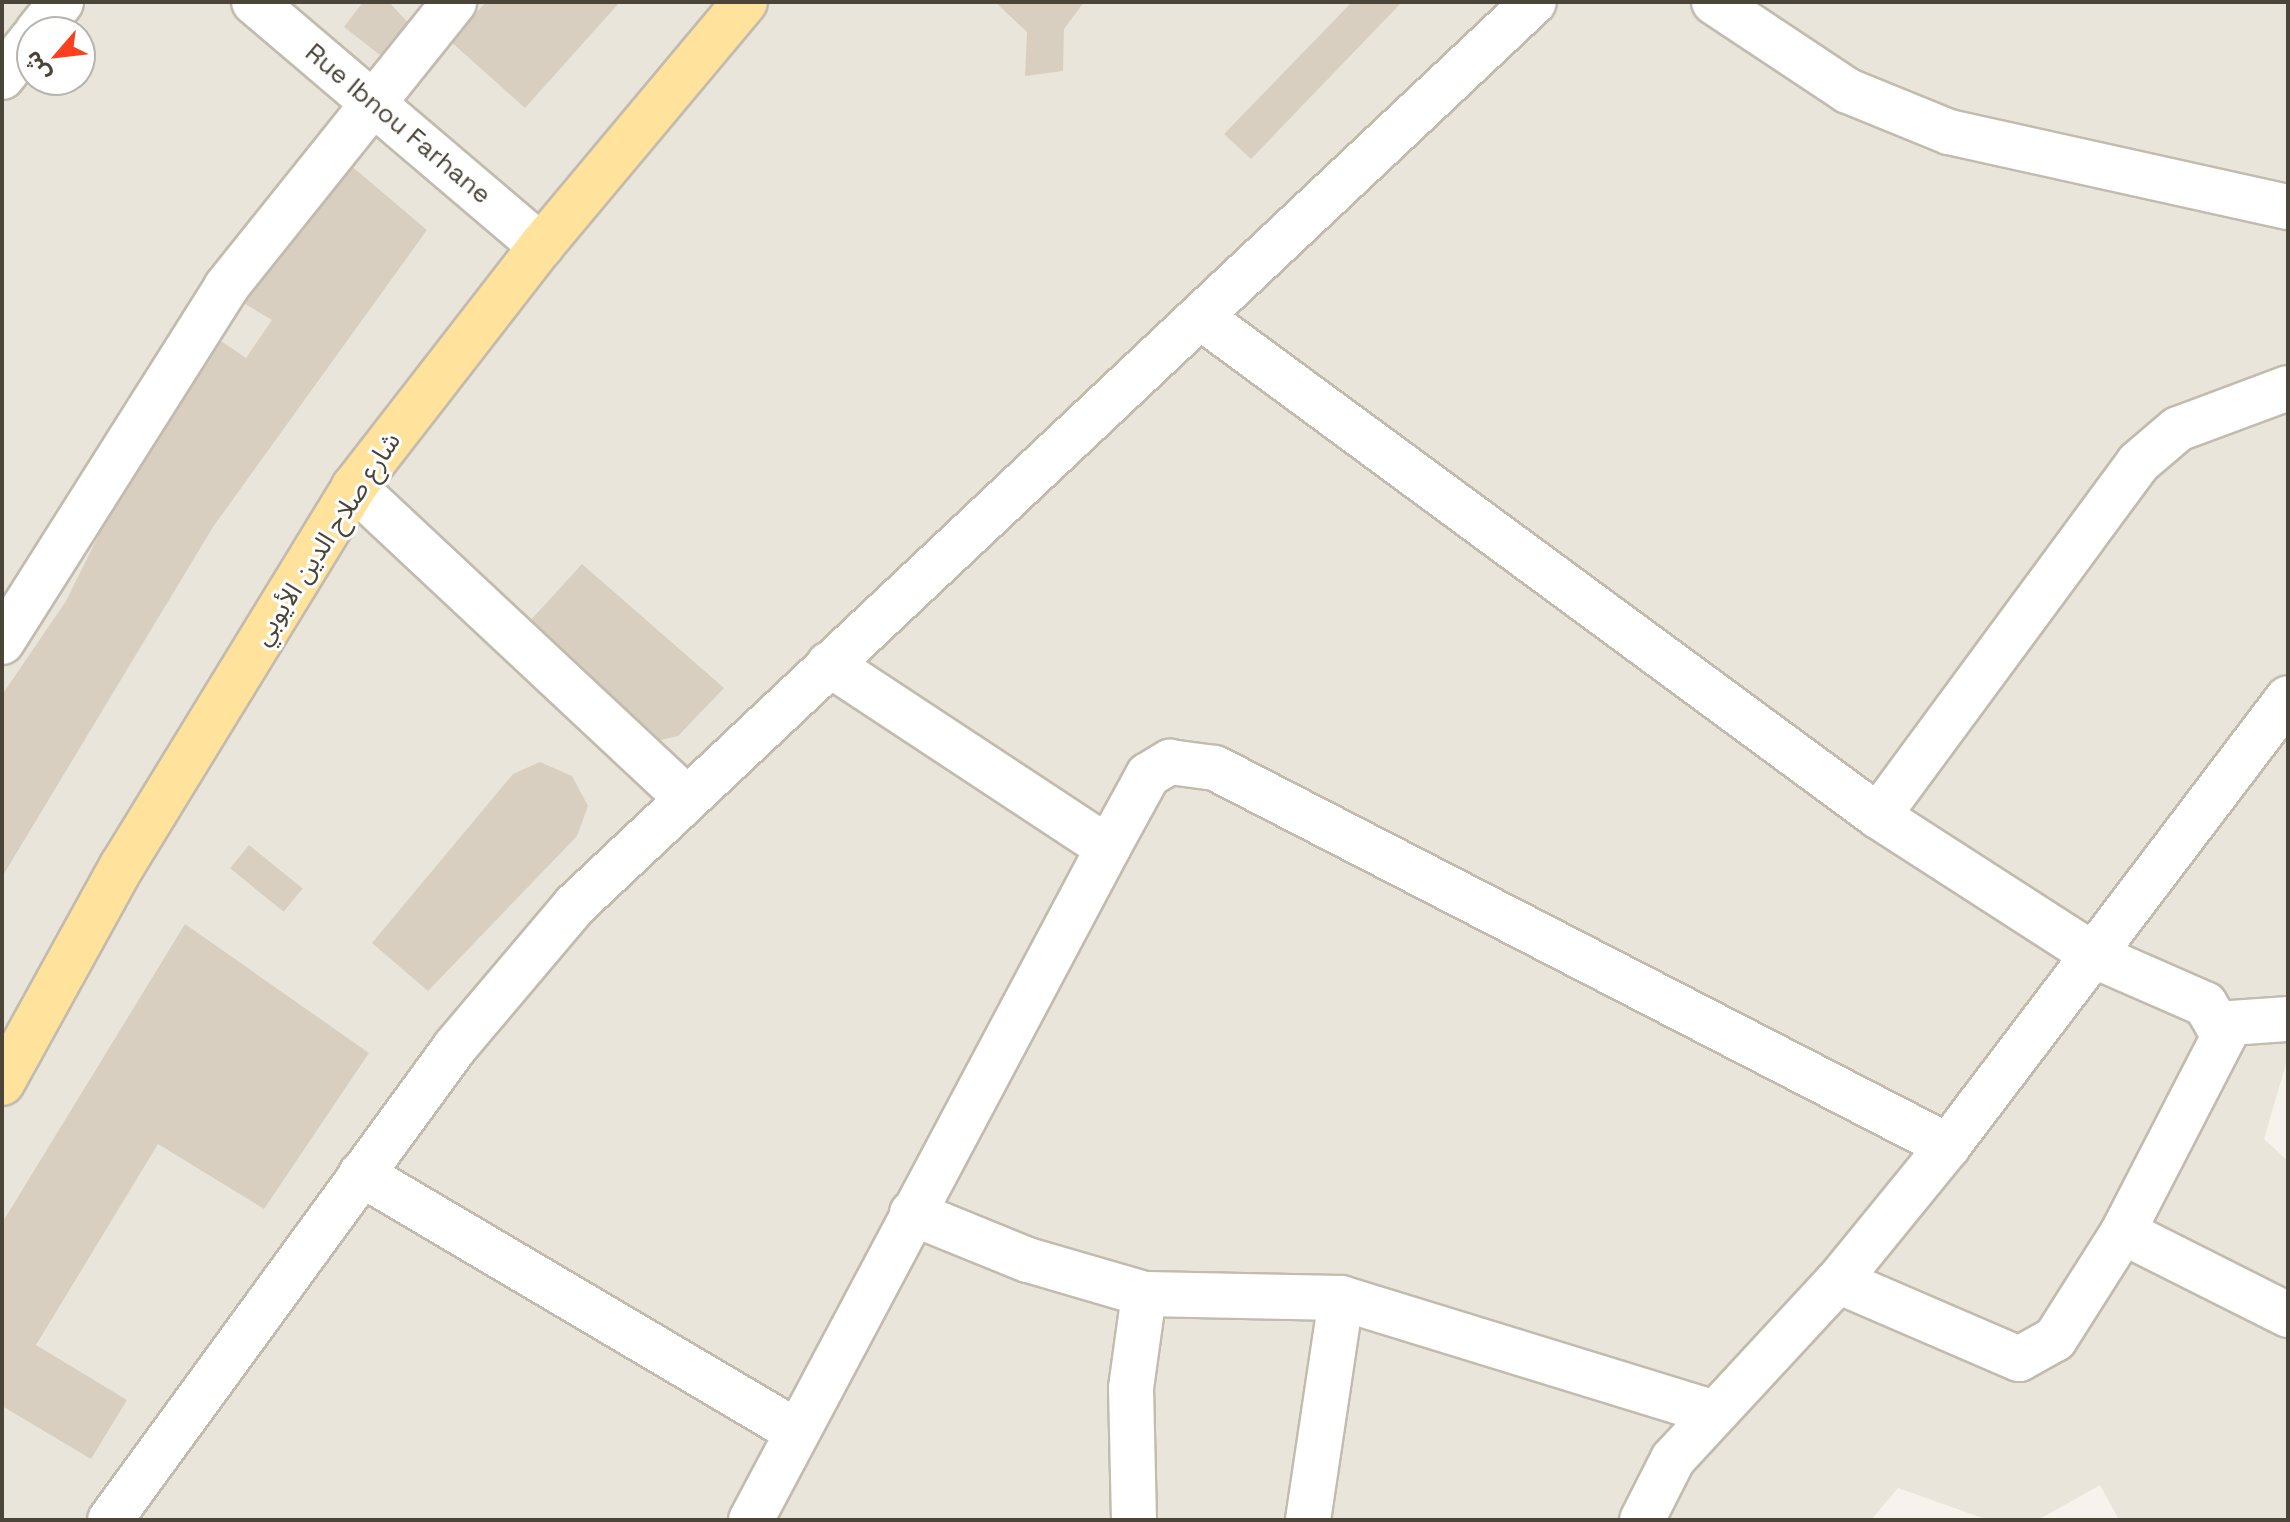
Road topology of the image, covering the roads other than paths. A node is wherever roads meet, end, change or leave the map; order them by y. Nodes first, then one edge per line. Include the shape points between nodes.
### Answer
1 (254, 2) edge
2 (454, 2) edge
3 (745, 2) edge
4 (1534, 2) edge
5 (1714, 2) edge
6 (16, 59) edge
7 (2, 77) edge
8 (372, 100) junction
9 (2288, 207) edge
10 (541, 246) junction
11 (1202, 318) junction
12 (2288, 388) edge
13 (354, 487) junction
14 (2, 642) edge
15 (829, 664) junction
16 (2288, 698) edge
17 (685, 797) junction
18 (1878, 816) junction
19 (1108, 848) junction
20 (2095, 956) junction
21 (2288, 1019) edge
22 (2217, 1024) junction
23 (2, 1083) edge
24 (1948, 1146) junction
25 (361, 1174) junction
26 (912, 1213) junction
27 (2123, 1232) junction
28 (1838, 1281) junction
29 (1144, 1294) junction
30 (1341, 1298) junction
31 (2288, 1315) edge
32 (1711, 1412) junction
33 (794, 1430) junction
34 (110, 1520) edge
35 (751, 1520) edge
36 (1134, 1520) edge
37 (1308, 1520) edge
38 (1642, 1520) edge

1 - 8 street, Rue Ibnou Farhane
2 - 8 street
3 - 10 main road, شارع صلاح الدين الأيوبي
4 - 11 street
5 - 9 street via 1848,91 1949,132
6 - 7 street
8 - 10 street, Rue Ibnou Farhane
8 - 14 street via 226,287
10 - 13 main road, شارع صلاح الدين الأيوبي
11 - 15 street
11 - 18 street
12 - 18 street via 2178,429 2138,463
13 - 17 street
13 - 23 main road, شارع صلاح الدين الأيوبي via 122,866
15 - 17 street
15 - 19 street
16 - 20 street
17 - 25 street via 575,905
18 - 20 street
19 - 24 street via 1148,775 1170,762 1215,768
19 - 26 street
20 - 22 street via 2205,1004
20 - 24 street
21 - 22 street
22 - 27 street via 2224,1036
24 - 28 street
25 - 33 street
25 - 34 street
26 - 29 street via 1028,1260
26 - 33 street
27 - 28 street via 2055,1339 2019,1359
27 - 31 street
28 - 32 street
29 - 30 street
29 - 36 street via 1131,1388
30 - 32 street
30 - 37 street
32 - 38 street via 1673,1459
33 - 35 street

